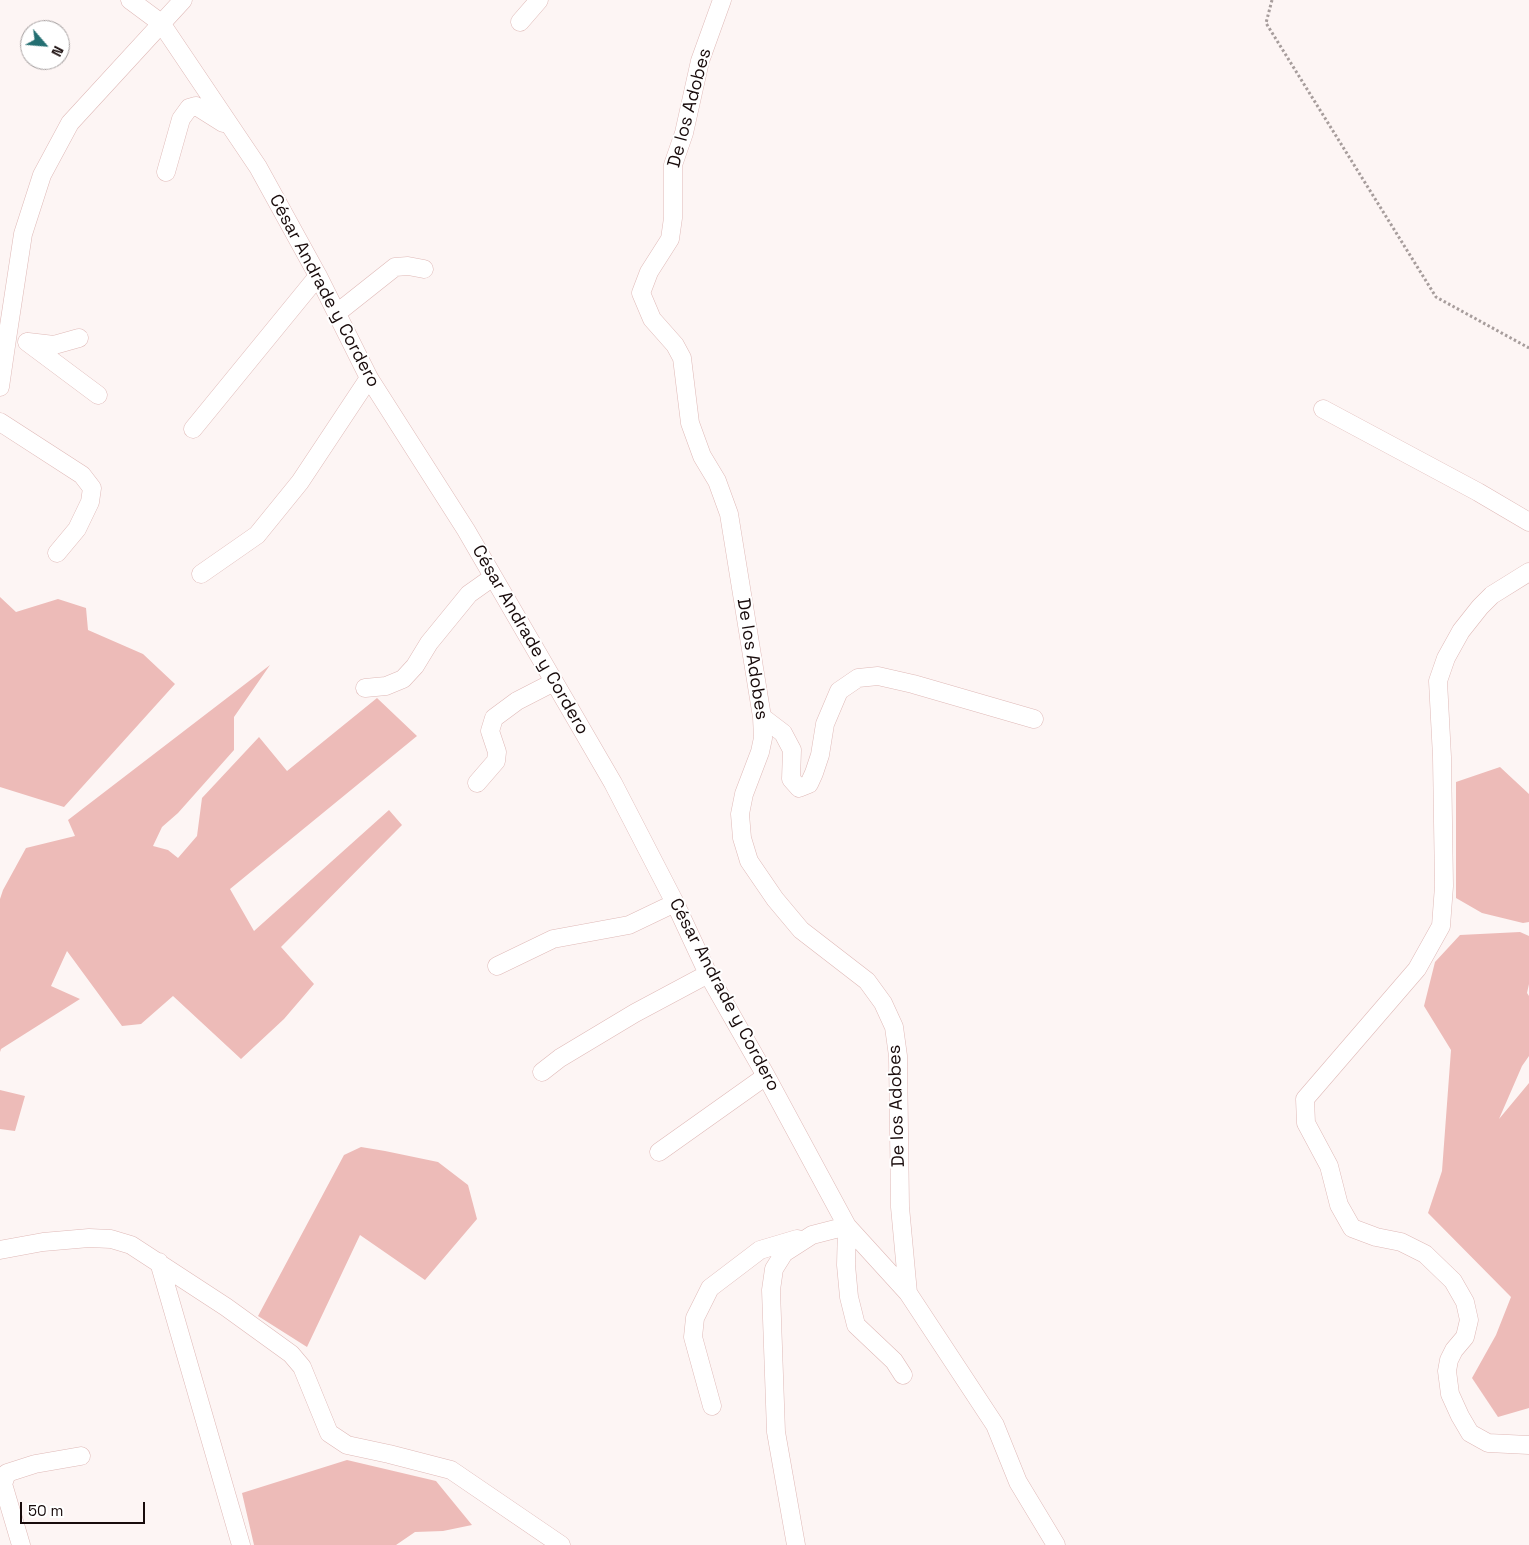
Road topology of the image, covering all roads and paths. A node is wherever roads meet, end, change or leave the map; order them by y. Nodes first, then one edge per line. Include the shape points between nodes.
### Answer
1 (130, 0) edge
2 (183, 0) edge
3 (539, 0) edge
4 (722, 0) edge
5 (1272, 0) edge
6 (520, 22) dead end
7 (161, 23) junction
8 (232, 129) junction
9 (166, 172) dead end
10 (424, 269) dead end
11 (318, 276) junction
12 (337, 313) junction
13 (5, 334) edge
14 (79, 338) dead end
15 (27, 342) junction
16 (1529, 348) edge
17 (369, 378) junction
18 (0, 387) edge
19 (98, 395) dead end
20 (1323, 409) dead end
21 (0, 422) edge
22 (193, 429) dead end
23 (1529, 522) edge
24 (57, 553) dead end
25 (1529, 572) edge
26 (201, 574) dead end
27 (493, 577) junction
28 (554, 682) junction
29 (365, 688) dead end
30 (762, 717) junction
31 (1034, 719) dead end
32 (477, 783) dead end
33 (675, 902) junction
34 (497, 966) dead end
35 (708, 974) junction
36 (542, 1072) dead end
37 (766, 1076) junction
38 (659, 1152) dead end
39 (847, 1226) junction
40 (812, 1235) junction
41 (0, 1250) edge
42 (159, 1262) junction
43 (908, 1294) junction
44 (903, 1375) dead end
45 (712, 1406) dead end
46 (1529, 1445) edge
47 (81, 1456) dead end
48 (21, 1545) edge
49 (241, 1545) edge
50 (561, 1545) edge
51 (796, 1545) edge
52 (1056, 1545) edge

1 - 7 street, César Andrade y Cordero
2 - 7 street
3 - 6 street
4 - 30 street, De los Adobes via 700,61 691,106 673,165 670,240 649,272 641,294 652,319 682,358 690,423 729,514
5 - 16 path via 1266,23 1436,297
7 - 8 street, César Andrade y Cordero
7 - 13 street via 70,123 42,175 23,234
8 - 9 street via 196,106 189,108 181,119
8 - 11 street, César Andrade y Cordero via 258,167
10 - 12 street via 396,267
11 - 12 street, César Andrade y Cordero
11 - 22 street
12 - 17 street, César Andrade y Cordero
13 - 15 street
13 - 18 street
14 - 15 street via 54,345
15 - 19 street
17 - 26 street via 300,482 257,535
17 - 27 street, César Andrade y Cordero
20 - 23 street
21 - 24 street via 82,475 92,488 90,502 77,529
25 - 46 street via 1492,595 1480,607 1461,631 1438,681 1444,886 1441,926 1417,969 1306,1099 1306,1123 1329,1166 1339,1204 1352,1228 1401,1242 1425,1254 1453,1281 1465,1302 1469,1320 1465,1337 1454,1350 1447,1371 1450,1394 1470,1433 1488,1443
27 - 28 street, César Andrade y Cordero
27 - 29 street via 468,594 403,679 386,686
28 - 32 street via 494,718 490,731 497,752 496,761
28 - 33 street, César Andrade y Cordero via 613,784
30 - 31 street via 783,733 792,750 791,779 799,788 809,784 814,773 825,724 839,691 858,678 878,676 913,684
30 - 43 street, De los Adobes via 760,752 740,814 742,838 749,861 801,930 867,981 883,1003 894,1027 898,1056 900,1207
33 - 34 street via 629,926 554,939
33 - 35 street, César Andrade y Cordero
35 - 36 street via 635,1013
35 - 37 street, César Andrade y Cordero
37 - 38 street
37 - 39 street, César Andrade y Cordero
39 - 40 street
39 - 43 street, César Andrade y Cordero
39 - 44 street via 846,1265 856,1325 894,1361
40 - 45 street via 760,1250 710,1288 695,1318 693,1337
40 - 51 street via 784,1253 774,1269 772,1290 776,1432
41 - 42 street via 43,1242 111,1239 131,1245
42 - 49 street
42 - 50 street via 291,1354 302,1367 329,1432 347,1446 451,1470
43 - 52 street, César Andrade y Cordero via 995,1425 1018,1482
47 - 48 street via 35,1464 7,1473 3,1484

